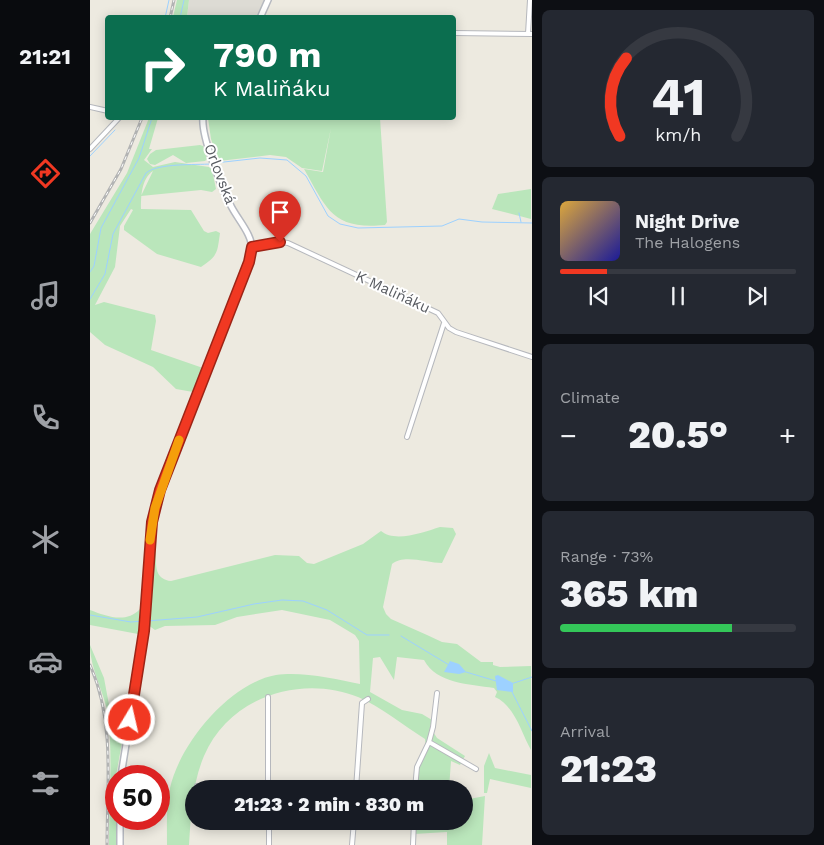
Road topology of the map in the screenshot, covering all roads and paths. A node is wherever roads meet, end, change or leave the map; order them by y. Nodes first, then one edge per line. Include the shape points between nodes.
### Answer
1 (268, 0) edge
2 (530, 0) edge
3 (261, 15) edge
4 (456, 33) edge
5 (530, 34) edge
6 (90, 107) edge
7 (105, 110) edge
8 (117, 120) edge
9 (204, 120) edge
10 (90, 149) edge
11 (252, 247) junction
12 (444, 323) junction
13 (532, 357) edge
14 (408, 437) dead end
15 (437, 693) dead end
16 (268, 696) dead end
17 (368, 699) dead end
18 (429, 742) junction
19 (123, 765) edge
20 (476, 769) dead end
21 (268, 780) edge
22 (356, 780) edge
23 (416, 780) edge
24 (120, 830) edge
25 (269, 830) edge
26 (353, 830) edge
27 (414, 830) edge
28 (120, 845) edge
29 (269, 845) edge
30 (352, 845) edge
31 (413, 845) edge

1 - 3 main road
2 - 5 street
4 - 5 street
6 - 7 street
8 - 10 street
9 - 11 main road, Orlovská via 205,135 226,196
11 - 12 street, K Maliňáku via 288,243 438,313
11 - 19 main road via 157,499 145,621
12 - 13 street via 456,332
12 - 14 street, K Maliňáku
15 - 18 street
16 - 21 street
17 - 22 street via 362,702
18 - 20 street
18 - 23 street via 417,767
24 - 28 main road
25 - 29 street
26 - 30 street
27 - 31 street

